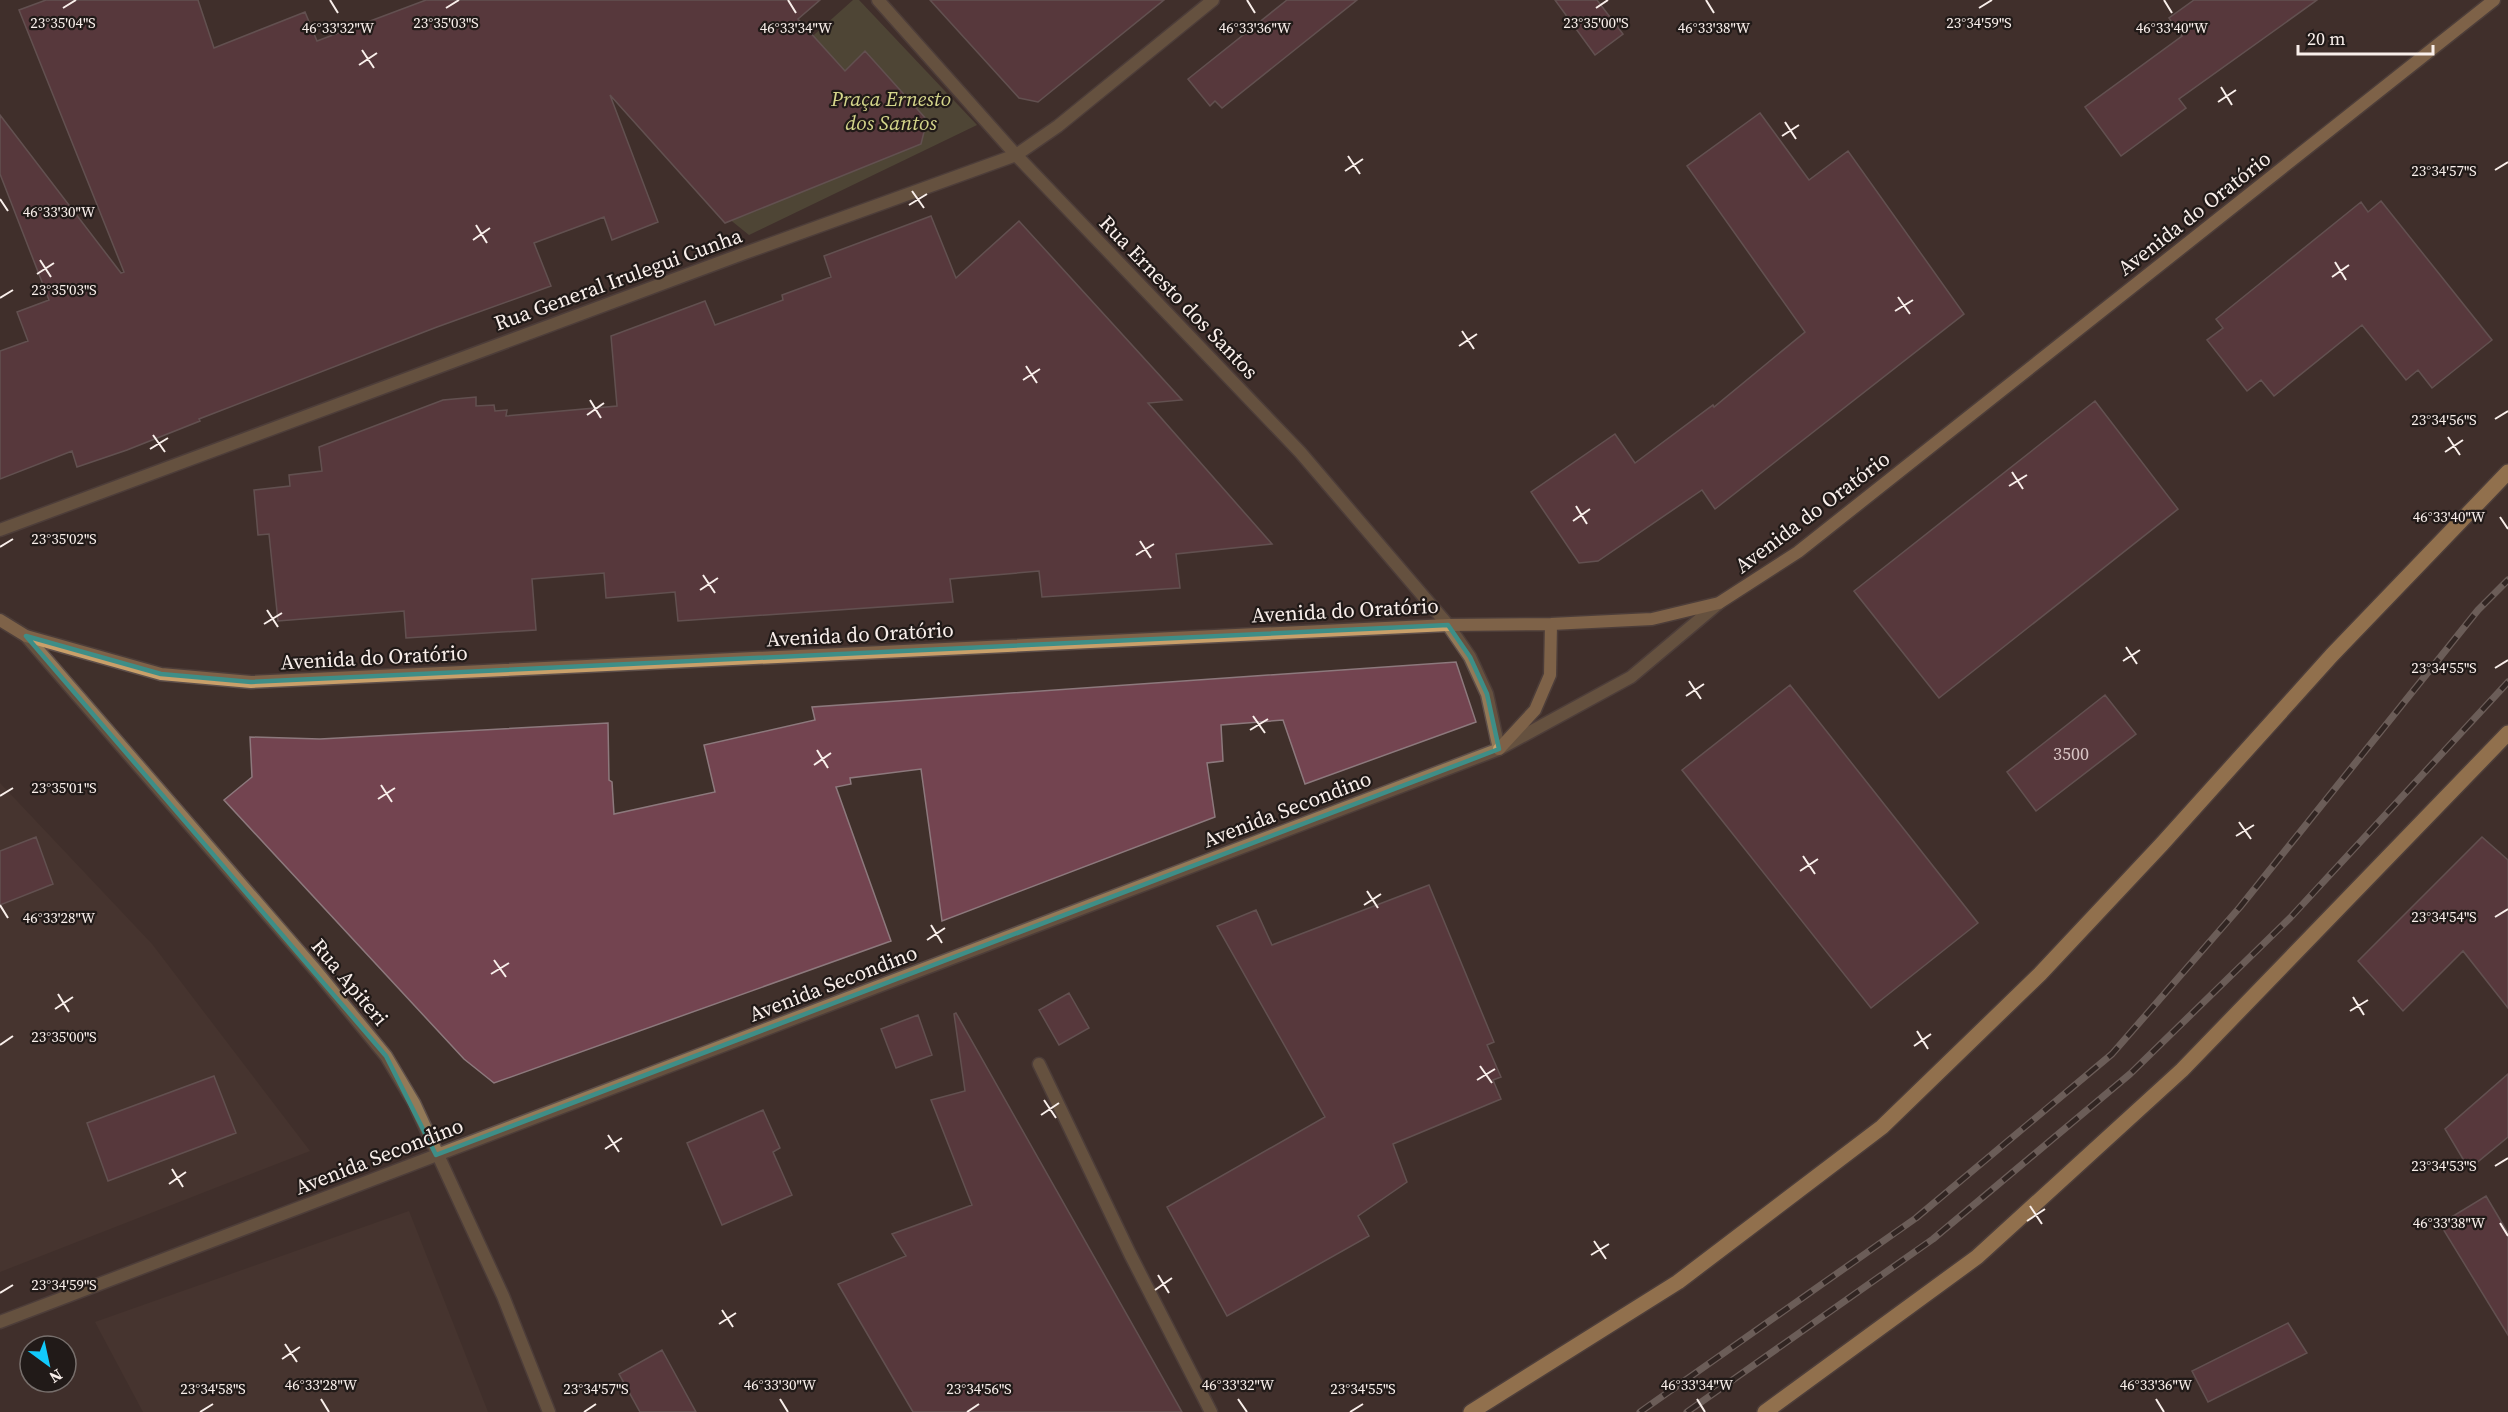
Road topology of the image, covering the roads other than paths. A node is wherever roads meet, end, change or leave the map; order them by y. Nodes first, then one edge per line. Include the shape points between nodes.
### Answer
1 (878, 0) edge
2 (1213, 0) edge
3 (2494, 0) edge
4 (1016, 155) junction
5 (2508, 472) edge
6 (0, 530) edge
7 (1719, 603) junction
8 (0, 620) edge
9 (1551, 624) junction
10 (1448, 625) junction
11 (26, 636) junction
12 (2508, 733) edge
13 (1499, 749) junction
14 (1039, 1064) dead end
15 (436, 1155) junction
16 (0, 1322) edge
17 (549, 1412) edge
18 (1211, 1412) edge
19 (1471, 1412) edge
20 (1765, 1412) edge

1 - 4 street, Rua Ernesto dos Santos
2 - 4 street, Rua General Irulegui Cunha via 1058,126
3 - 7 main road, Avenida do Oratório via 1798,552
4 - 6 street, Rua General Irulegui Cunha
4 - 10 street, Rua Ernesto dos Santos via 1300,452
5 - 19 main road via 2332,655 2040,974 1882,1127 1678,1282
7 - 9 main road, Avenida do Oratório via 1652,619
7 - 13 street, Avenida Secondino via 1631,677
8 - 11 main road, Avenida do Oratório
9 - 10 main road, Avenida do Oratório
9 - 13 main road via 1550,675 1535,710
10 - 11 main road, Avenida do Oratório via 251,682 161,674
10 - 13 street, Rua Ernesto dos Santos via 1470,657 1487,694
11 - 15 street, Rua Apiteri via 386,1056 414,1103
12 - 20 main road via 2182,1070 1977,1257
13 - 15 street, Avenida Secondino
14 - 18 street
15 - 16 street, Avenida Secondino
15 - 17 street, Rua Apiteri via 503,1296

